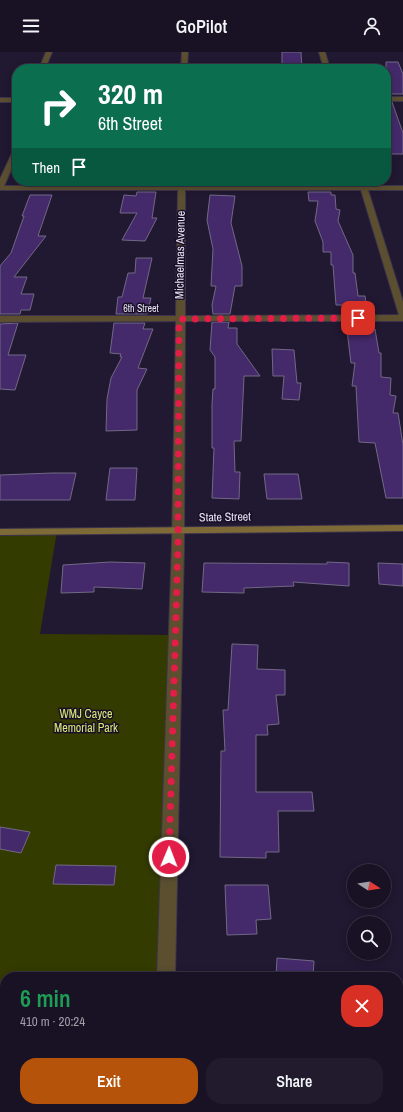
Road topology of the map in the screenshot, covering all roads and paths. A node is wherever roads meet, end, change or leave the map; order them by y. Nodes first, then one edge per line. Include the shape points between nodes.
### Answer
1 (48, 52) edge
2 (185, 52) edge
3 (322, 52) edge
4 (44, 64) edge
5 (184, 64) edge
6 (326, 64) edge
7 (391, 99) edge
8 (403, 99) edge
9 (0, 100) edge
10 (12, 100) edge
11 (12, 159) edge
12 (61, 186) edge
13 (182, 186) edge
14 (363, 186) edge
15 (376, 186) edge
16 (0, 187) edge
17 (403, 188) edge
18 (403, 317) edge
19 (0, 319) edge
20 (179, 319) junction
21 (403, 528) edge
22 (178, 531) junction
23 (0, 532) edge
24 (166, 972) edge

1 - 4 street
2 - 5 street
3 - 6 street
7 - 8 street
9 - 10 street
11 - 16 street
12 - 16 street
13 - 20 street, Michaelmas Avenue
14 - 18 street
15 - 17 street
18 - 20 street, 6th Street
19 - 20 street, 6th Street
20 - 22 street, Michaelmas Avenue
21 - 22 main road, State Street
22 - 23 main road, State Street
22 - 24 street, Michaelmas Avenue

